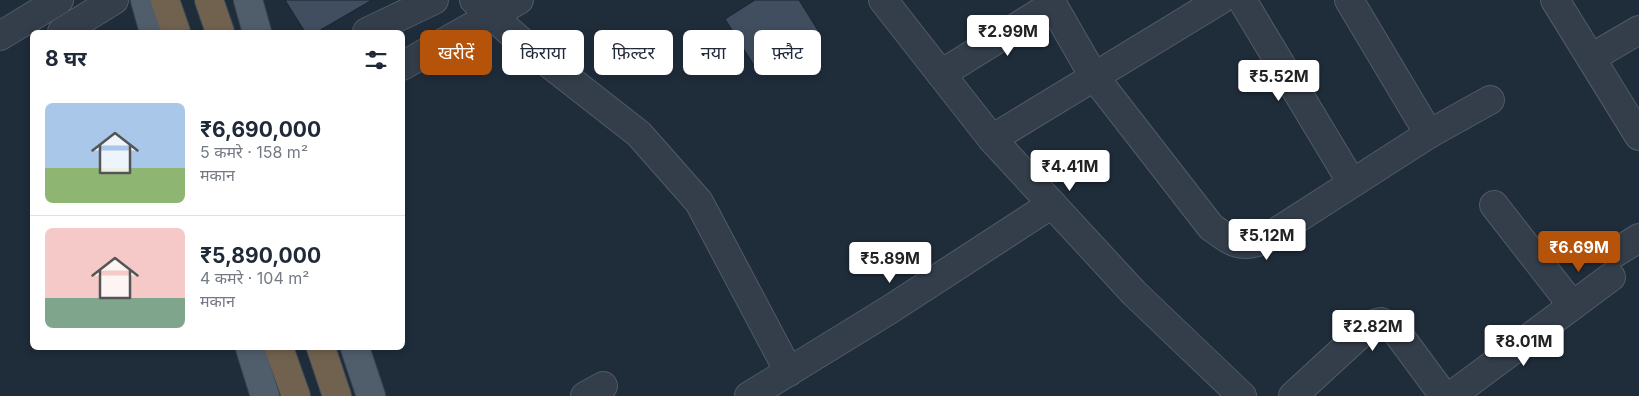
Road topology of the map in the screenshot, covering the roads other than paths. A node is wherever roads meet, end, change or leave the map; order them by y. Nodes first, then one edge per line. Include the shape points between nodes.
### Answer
1 (59, 0) edge
2 (114, 0) edge
3 (145, 0) edge
4 (165, 0) edge
5 (209, 0) edge
6 (248, 0) edge
7 (434, 0) edge
8 (519, 0) edge
9 (884, 0) edge
10 (1220, 0) edge
11 (1242, 0) edge
12 (1349, 0) edge
13 (1555, 0) edge
14 (1051, 2) edge
15 (484, 8) edge
16 (65, 30) edge
17 (153, 30) edge
18 (175, 30) edge
19 (219, 30) edge
20 (256, 30) edge
21 (371, 30) edge
22 (1639, 30) edge
23 (0, 36) edge
24 (1590, 58) junction
25 (405, 64) edge
26 (941, 74) junction
27 (1093, 75) junction
28 (1490, 100) dead end
29 (1429, 134) junction
30 (1639, 136) edge
31 (992, 139) junction
32 (1352, 183) junction
33 (1052, 204) junction
34 (1494, 205) dead end
35 (1639, 238) edge
36 (1572, 305) junction
37 (251, 350) edge
38 (280, 350) edge
39 (322, 350) edge
40 (356, 350) edge
41 (789, 372) junction
42 (265, 396) edge
43 (296, 396) edge
44 (337, 396) edge
45 (371, 396) edge
46 (749, 396) edge
47 (1242, 396) edge
48 (1293, 396) edge
49 (1444, 396) edge
50 (1451, 396) edge

1 - 23 street
2 - 16 street
3 - 17 main road
4 - 18 highway
5 - 19 highway
6 - 20 main road
7 - 21 street
8 - 15 street
9 - 26 street
10 - 27 street
11 - 32 street
12 - 29 street
13 - 24 street
14 - 26 street
14 - 27 street
15 - 25 street
15 - 41 street via 524,44 639,134 699,202
22 - 24 street
24 - 30 street
26 - 31 street
27 - 31 street
27 - 32 street via 1211,228 1232,242 1246,246 1264,240
28 - 29 street
29 - 32 street
31 - 33 street
33 - 41 street
33 - 47 street via 1134,293
34 - 36 street
35 - 36 street
36 - 50 street
37 - 42 main road
38 - 43 highway
39 - 44 highway
40 - 45 main road
41 - 46 street
48 - 49 street via 1370,325 1381,322 1393,328

